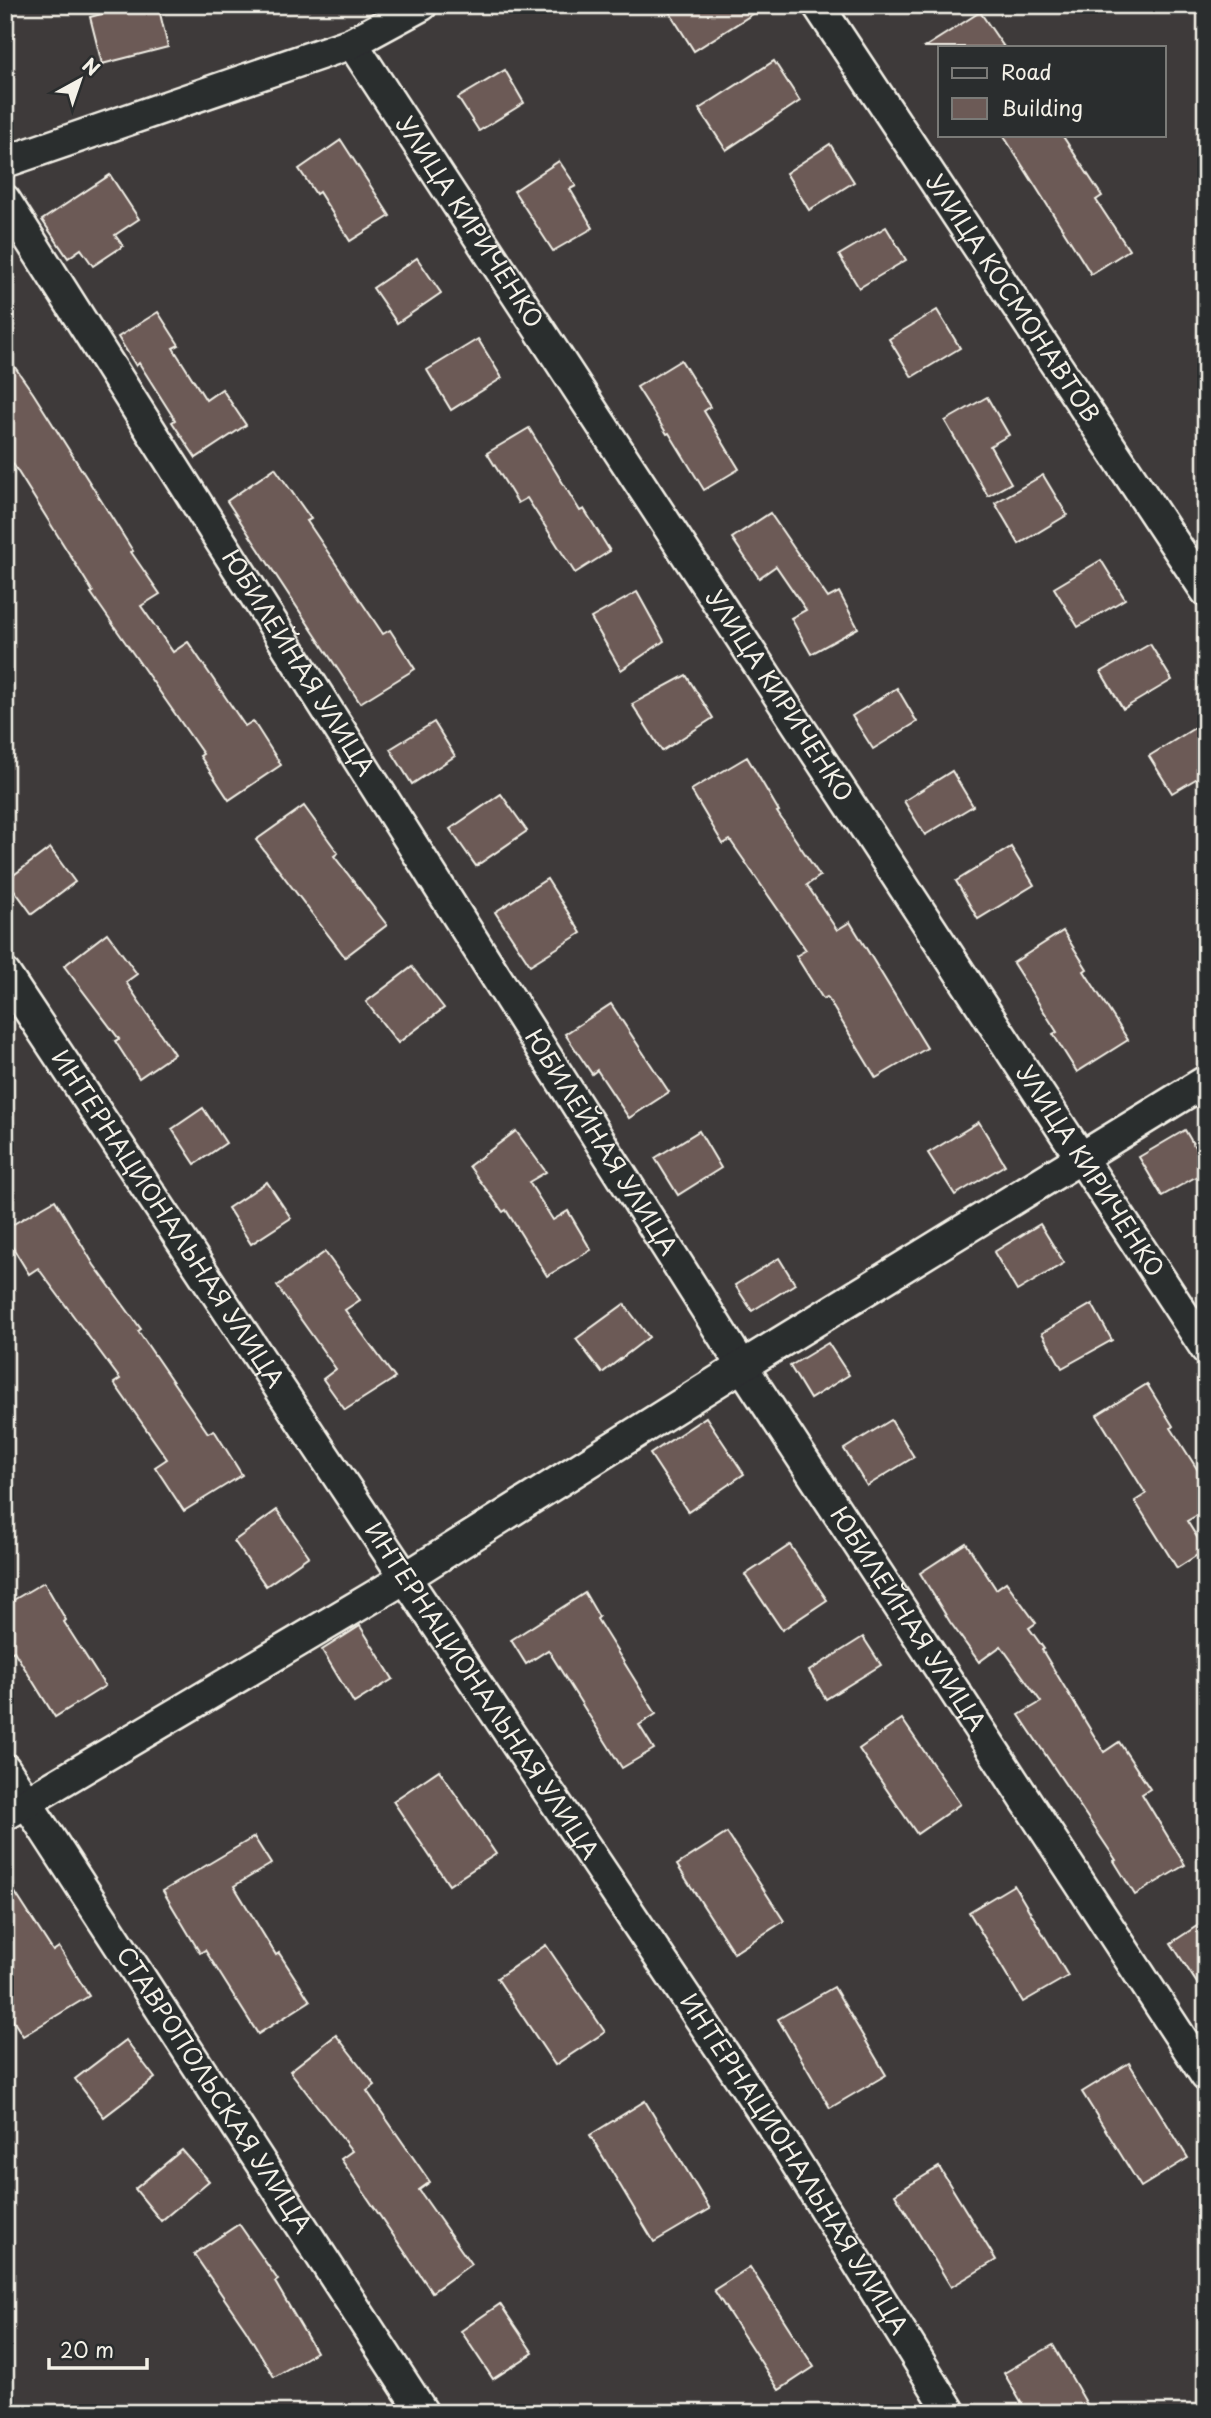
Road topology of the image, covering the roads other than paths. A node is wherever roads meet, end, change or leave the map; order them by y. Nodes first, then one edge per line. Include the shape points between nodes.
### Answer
1 (422, 5) edge
2 (818, 5) edge
3 (352, 43) junction
4 (5, 162) edge
5 (5, 200) edge
6 (1206, 591) edge
7 (5, 974) edge
8 (1206, 1081) edge
9 (1081, 1156) junction
10 (1206, 1349) edge
11 (742, 1366) junction
12 (405, 1578) junction
13 (5, 1769) edge
14 (16, 1808) edge
15 (1206, 2076) edge
16 (423, 2413) edge
17 (951, 2413) edge

1 - 3 street
2 - 6 street, УЛИЦА КОСМОНАВТОВ
3 - 4 street
3 - 9 street, УЛИЦА КИРИЧЕНКО
5 - 11 street, ЮБИЛЕЙНАЯ УЛИЦА
7 - 12 street, ИНТЕРНАЦИОНАЛЬНАЯ УЛИЦА
8 - 9 street
9 - 10 street, УЛИЦА КИРИЧЕНКО
9 - 11 street
11 - 12 street
11 - 15 street, ЮБИЛЕЙНАЯ УЛИЦА
12 - 14 street
12 - 17 street, ИНТЕРНАЦИОНАЛЬНАЯ УЛИЦА via 787,2148
13 - 14 street, СТАВРОПОЛЬСКАЯ УЛИЦА
14 - 16 street, СТАВРОПОЛЬСКАЯ УЛИЦА

